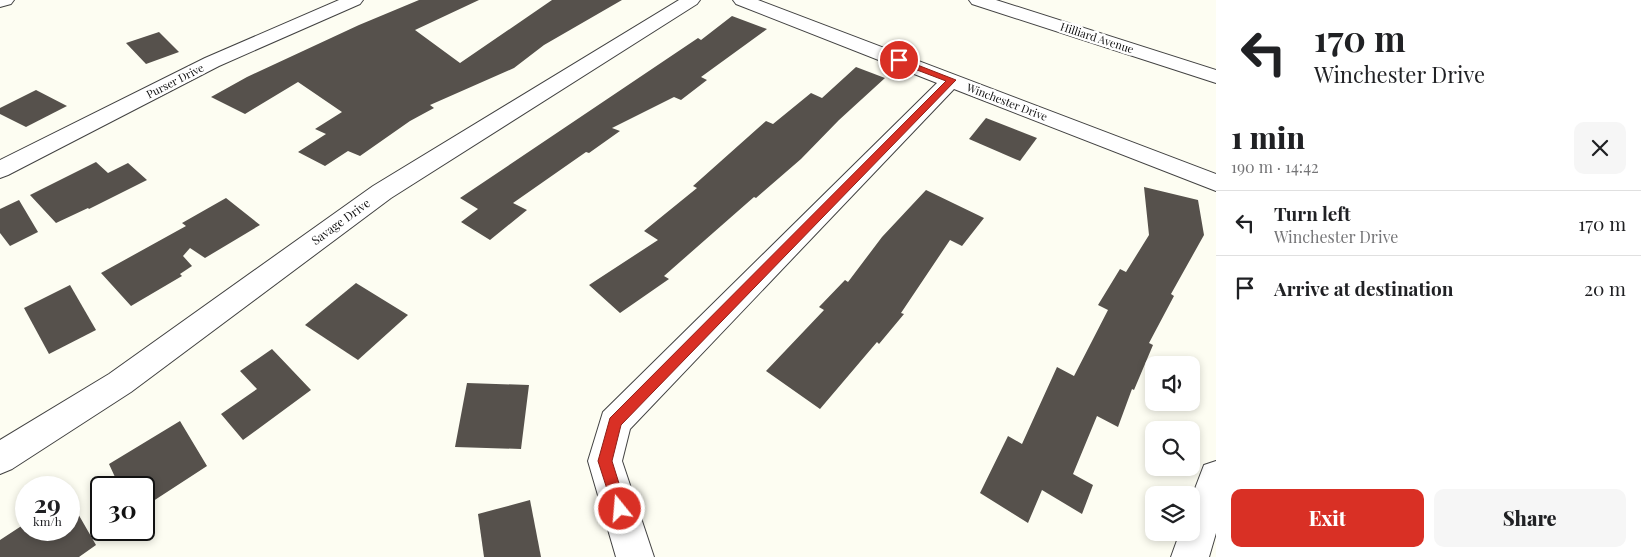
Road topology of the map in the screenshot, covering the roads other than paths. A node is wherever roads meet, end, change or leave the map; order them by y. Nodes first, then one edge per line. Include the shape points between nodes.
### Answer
1 (5, 0) edge
2 (354, 0) edge
3 (691, 0) edge
4 (742, 0) edge
5 (978, 0) edge
6 (0, 2) edge
7 (1216, 77) edge
8 (951, 80) junction
9 (0, 170) edge
10 (1216, 183) edge
11 (0, 458) edge
12 (1216, 477) edge
13 (635, 557) edge
14 (1190, 557) edge

1 - 6 street
2 - 9 street, Purser Drive via 212,62
3 - 11 street, Savage Drive via 382,192 120,383
4 - 8 street, Winchester Drive
5 - 7 street, Hilliard Avenue
8 - 10 street, Winchester Drive
8 - 13 street via 615,422 605,461
12 - 14 street

